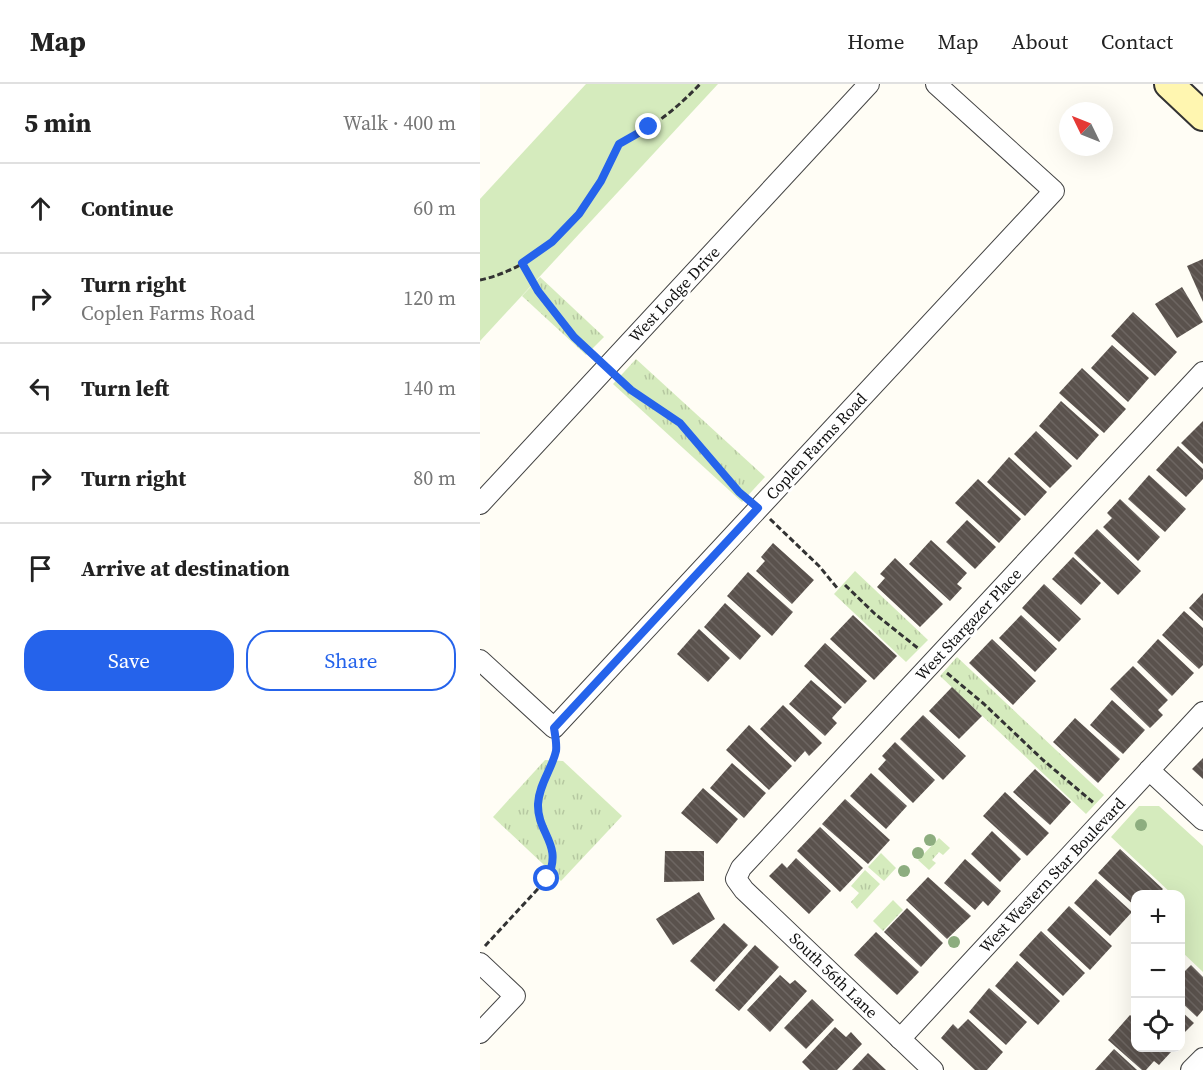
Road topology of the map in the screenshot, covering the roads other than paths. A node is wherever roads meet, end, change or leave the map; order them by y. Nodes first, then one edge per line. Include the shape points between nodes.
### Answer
1 (869, 84) edge
2 (936, 84) edge
3 (1169, 84) edge
4 (1203, 116) edge
5 (1203, 372) edge
6 (480, 504) edge
7 (480, 660) edge
8 (1203, 712) edge
9 (1149, 770) junction
10 (1203, 820) edge
11 (736, 879) joint
12 (480, 963) edge
13 (480, 1034) edge
14 (900, 1039) junction
15 (1203, 1058) edge
16 (933, 1070) edge
17 (1191, 1070) edge

1 - 6 street, West Lodge Drive
2 - 7 street, Coplen Farms Road via 1054,191 554,728
3 - 4 street
5 - 11 street, West Stargazer Place via 741,868
8 - 9 street, West Western Star Boulevard
9 - 10 street
9 - 14 street, West Western Star Boulevard
11 - 14 street, South 56th Lane
12 - 13 street via 515,996
14 - 16 street, South 56th Lane
15 - 17 street

